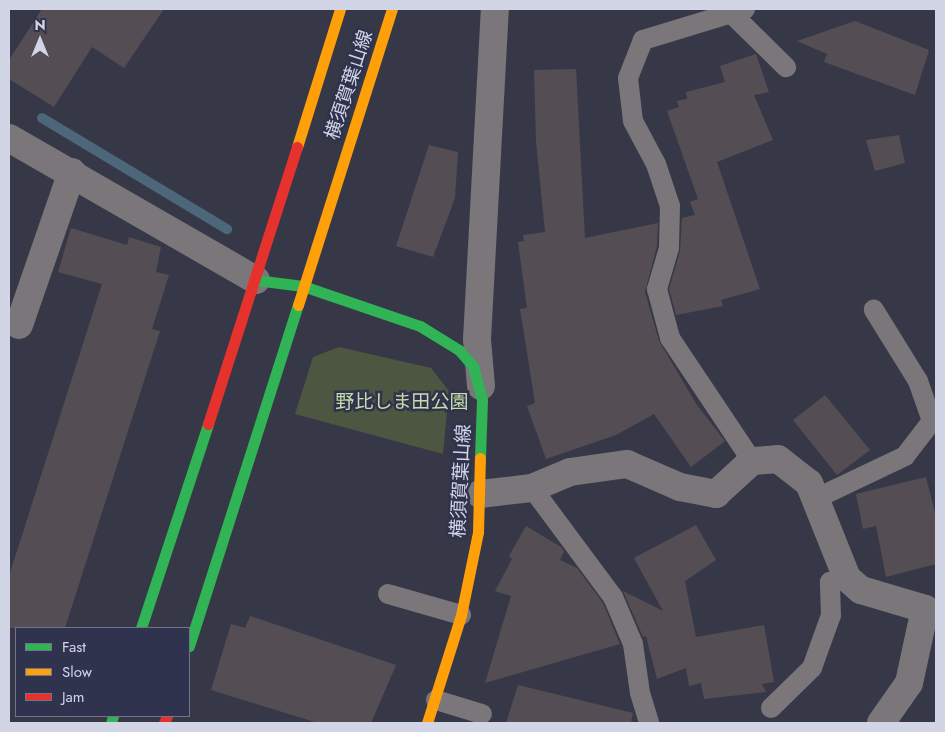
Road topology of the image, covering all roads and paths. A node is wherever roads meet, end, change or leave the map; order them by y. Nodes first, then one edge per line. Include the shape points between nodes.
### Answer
1 (340, 9) edge
2 (392, 9) edge
3 (495, 9) edge
4 (736, 10) edge
5 (786, 67) dead end
6 (9, 138) edge
7 (72, 172) junction
8 (256, 280) junction
9 (303, 286) junction
10 (874, 310) dead end
11 (19, 325) dead end
12 (482, 400) junction
13 (752, 461) junction
14 (532, 488) junction
15 (480, 494) junction
16 (815, 499) junction
17 (847, 578) junction
18 (388, 594) dead end
19 (931, 602) edge
20 (462, 615) junction
21 (141, 627) edge
22 (190, 643) edge
23 (436, 700) junction
24 (771, 708) dead end
25 (482, 714) dead end
26 (427, 723) edge
27 (649, 723) edge
28 (881, 723) edge

1 - 8 main road, 横須賀葉山線
2 - 9 main road, 横須賀葉山線
3 - 12 street via 477,339
4 - 5 lane
4 - 13 lane via 643,40 628,78 633,121 656,164 670,206 669,248 657,289 670,338
6 - 7 street
7 - 8 street
7 - 11 street
8 - 9 main road, 横須賀葉山線
8 - 21 main road, 横須賀葉山線
9 - 12 main road, 横須賀葉山線 via 441,336 473,366
9 - 22 main road, 横須賀葉山線
10 - 16 lane via 918,382 932,421 905,456
12 - 15 main road, 横須賀葉山線
13 - 14 street via 716,494 680,487 628,464 570,472
13 - 16 street via 778,458 809,483
14 - 15 street
14 - 27 lane via 613,597 633,644 640,693
15 - 20 main road, 横須賀葉山線 via 478,532
16 - 17 street
17 - 19 street via 860,590
17 - 24 lane via 830,582 832,615 812,668
18 - 20 lane
19 - 28 street via 909,683
20 - 23 main road, 横須賀葉山線
23 - 25 lane
23 - 26 main road, 横須賀葉山線

